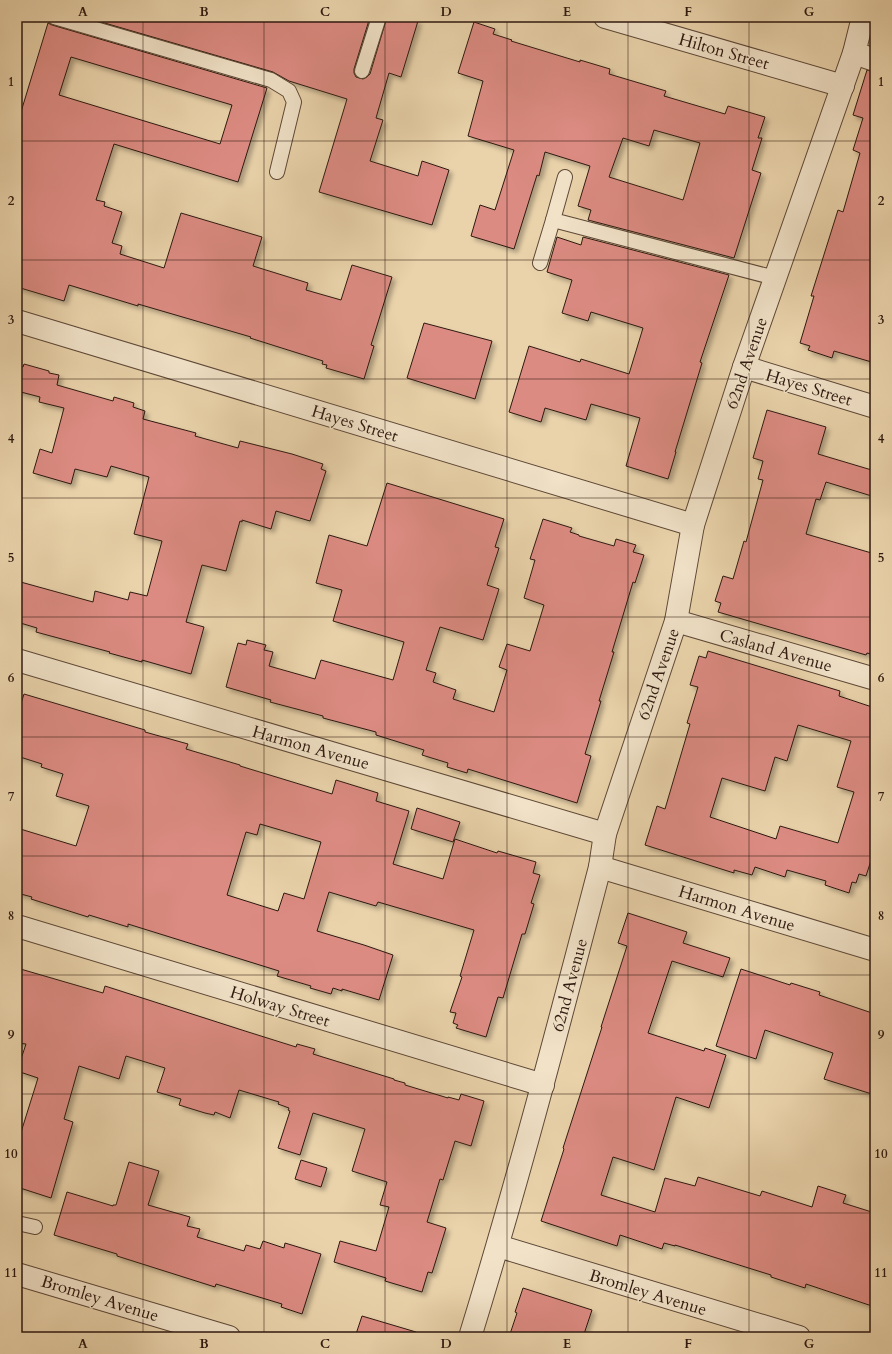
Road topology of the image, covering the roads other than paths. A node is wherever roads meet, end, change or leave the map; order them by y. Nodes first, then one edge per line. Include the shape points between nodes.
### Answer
1 (54, 17) edge
2 (380, 17) edge
3 (605, 17) edge
4 (864, 17) edge
5 (854, 54) junction
6 (875, 60) edge
7 (362, 72) dead end
8 (843, 86) junction
9 (277, 172) dead end
10 (565, 177) dead end
11 (553, 220) junction
12 (540, 263) dead end
13 (775, 278) junction
14 (17, 321) edge
15 (744, 367) junction
16 (875, 406) edge
17 (693, 525) junction
18 (676, 621) junction
19 (17, 660) edge
20 (875, 679) edge
21 (605, 834) junction
22 (600, 867) junction
23 (17, 926) edge
24 (875, 950) edge
25 (543, 1085) junction
26 (17, 1223) edge
27 (35, 1227) dead end
28 (498, 1246) junction
29 (17, 1274) edge
30 (229, 1337) edge
31 (470, 1337) edge
32 (799, 1337) edge

1 - 9 lane via 271,80 289,91 294,102
2 - 7 lane
3 - 8 street, Hilton Street
4 - 5 street, 62nd Avenue
5 - 6 street
5 - 8 street, 62nd Avenue
8 - 13 street, 62nd Avenue
10 - 11 lane
11 - 12 lane
11 - 13 lane
13 - 15 street, 62nd Avenue
14 - 17 street, Hayes Street
15 - 16 street, Hayes Street
15 - 17 street, 62nd Avenue
17 - 18 street, 62nd Avenue
18 - 20 street, Casland Avenue
18 - 21 street, 62nd Avenue
19 - 21 street, Harmon Avenue
21 - 22 street, 62nd Avenue
22 - 24 street, Harmon Avenue
22 - 25 street, 62nd Avenue
23 - 25 street, Holway Street
25 - 28 street, 62nd Avenue
26 - 27 lane
28 - 31 street, 62nd Avenue
28 - 32 street, Bromley Avenue
29 - 30 street, Bromley Avenue

